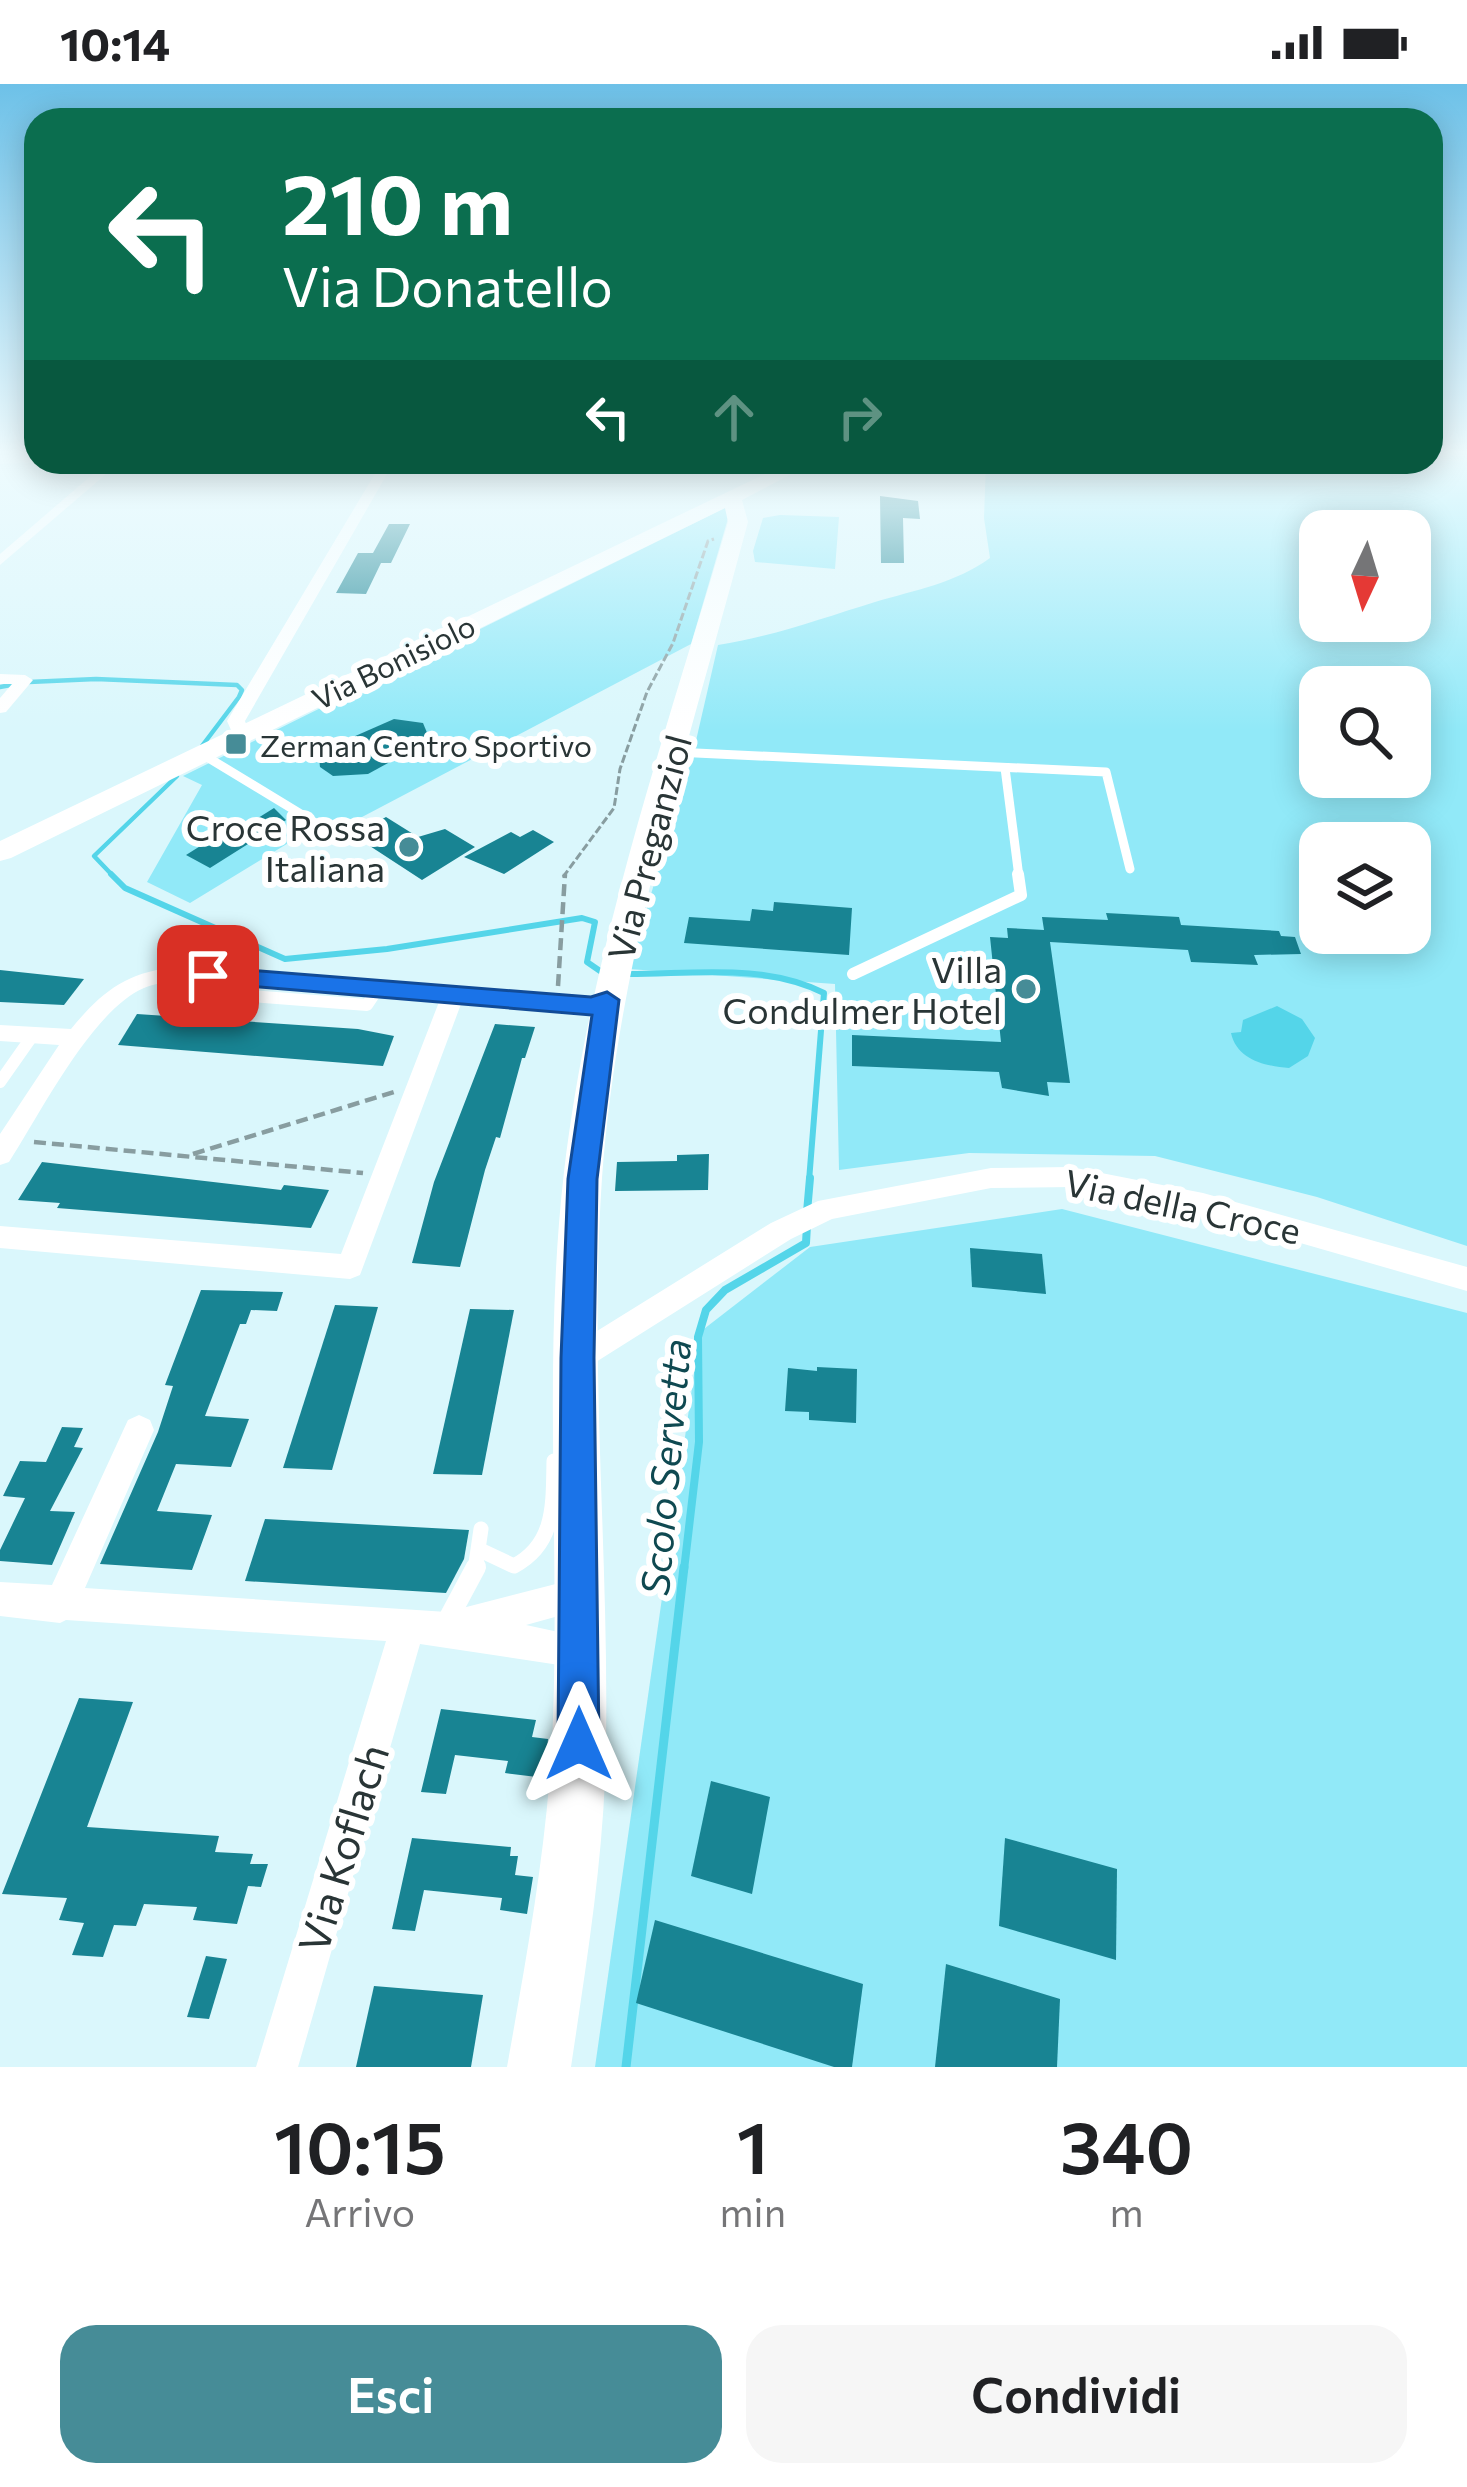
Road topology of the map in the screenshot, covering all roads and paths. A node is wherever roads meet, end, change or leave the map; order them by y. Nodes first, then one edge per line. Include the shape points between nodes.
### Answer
1 (339, 546) edge
2 (633, 546) edge
3 (706, 546) edge
4 (732, 546) edge
5 (0, 680) edge
6 (0, 708) edge
7 (241, 735) junction
8 (675, 752) junction
9 (202, 754) junction
10 (1005, 767) junction
11 (314, 822) dead end
12 (0, 852) edge
13 (1130, 869) dead end
14 (853, 974) dead end
15 (598, 995) junction
16 (453, 996) junction
17 (0, 1033) edge
18 (33, 1035) junction
19 (79, 1038) junction
20 (0, 1082) edge
21 (417, 1090) junction
22 (5, 1148) edge
23 (186, 1156) junction
24 (385, 1175) junction
25 (0, 1237) edge
26 (1467, 1279) edge
27 (570, 1396) junction
28 (139, 1430) dead end
29 (555, 1452) dead end
30 (481, 1529) dead end
31 (480, 1550) junction
32 (579, 1595) junction
33 (0, 1599) edge
34 (59, 1606) junction
35 (424, 1629) junction
36 (579, 1651) junction
37 (277, 2067) edge
38 (539, 2067) edge

1 - 7 street, Via Bonisiolo via 236,721
2 - 7 street, Via Bonisiolo
3 - 15 path via 647,692 614,808 563,877 559,934
4 - 8 street, Via Preganziol
5 - 6 street via 23,683
7 - 9 street, Via Bonisiolo
8 - 10 lane
8 - 15 street, Via Preganziol
9 - 11 lane
9 - 12 street, Via Bonisiolo
10 - 13 lane via 1106,772
10 - 14 lane via 1021,895
15 - 16 street
15 - 27 street, Via Preganziol
16 - 19 street via 170,975 130,986 98,1009
16 - 21 street
17 - 18 street
18 - 19 street
18 - 20 lane
19 - 22 street
21 - 23 path
21 - 24 street
22 - 23 path
23 - 24 path
24 - 25 street via 350,1267
26 - 27 street, Via della Croce via 1203,1204 1071,1177 991,1178 827,1210 781,1231
27 - 32 street, Via Preganziol
28 - 34 street
29 - 31 lane via 541,1550 514,1566
30 - 31 lane
31 - 35 lane via 467,1596
32 - 35 street
32 - 36 street, Via Preganziol
33 - 34 street
34 - 35 street
35 - 36 street
35 - 37 street, Via Koflach
36 - 38 street, Via Preganziol via 569,1880

